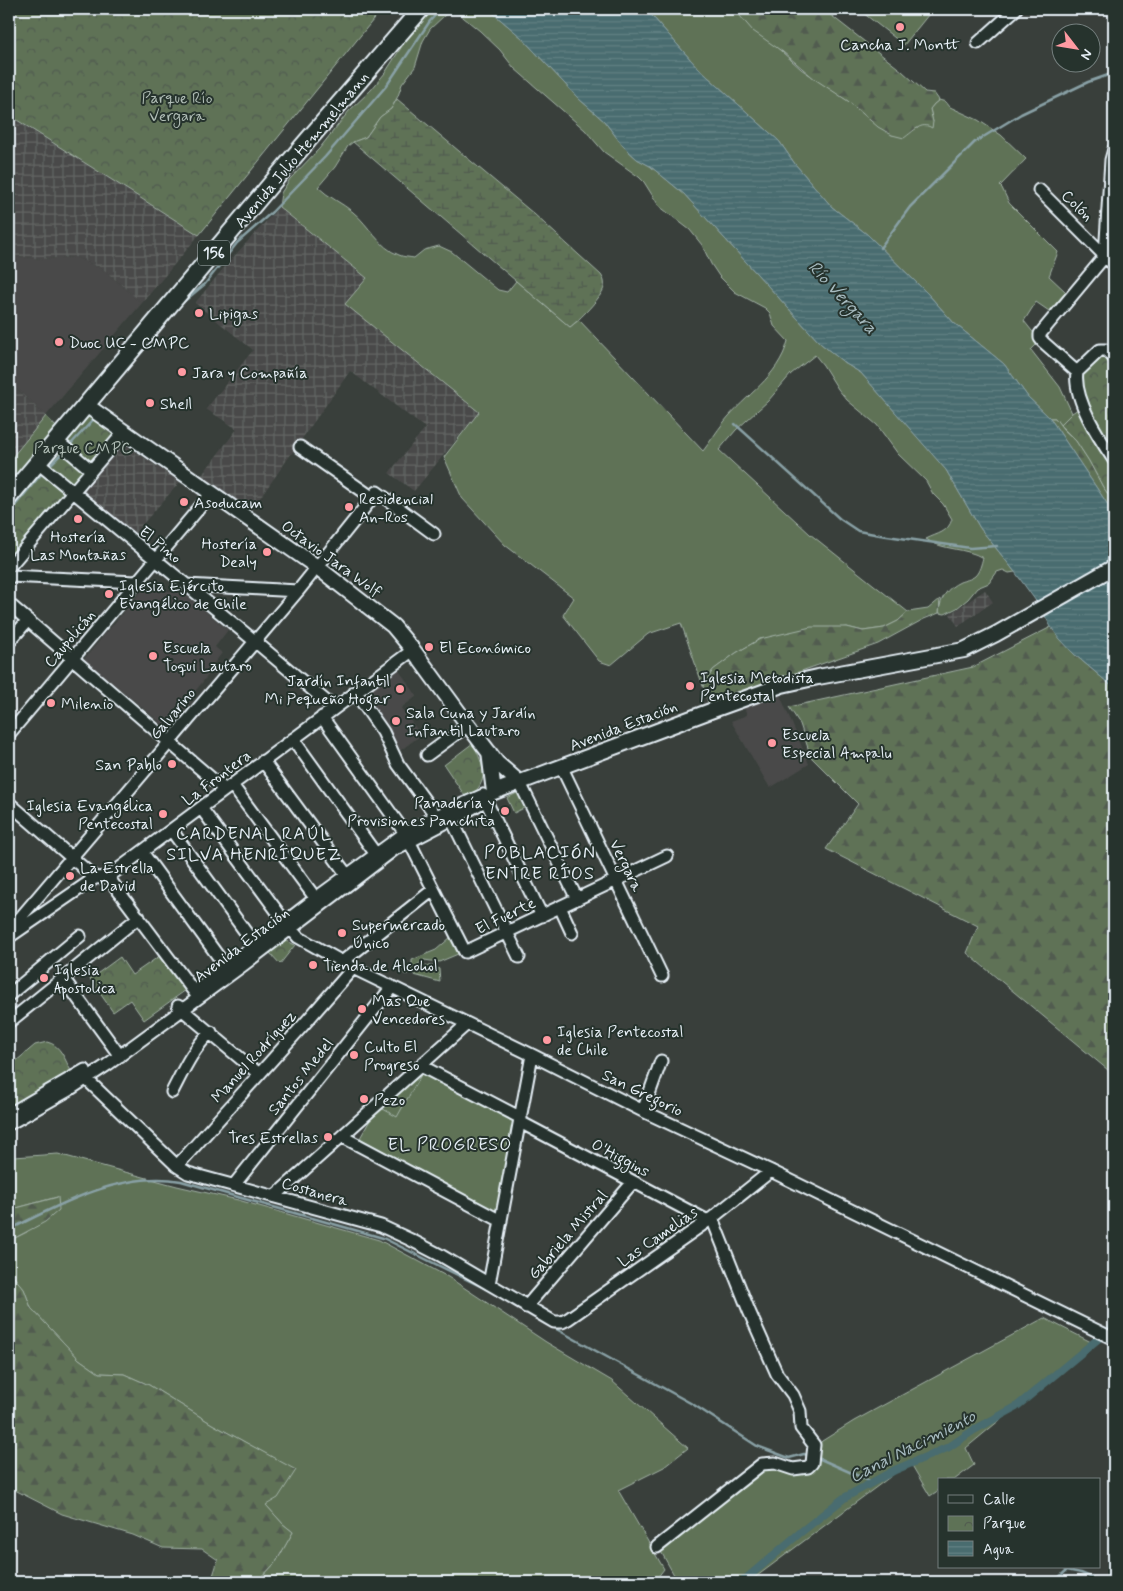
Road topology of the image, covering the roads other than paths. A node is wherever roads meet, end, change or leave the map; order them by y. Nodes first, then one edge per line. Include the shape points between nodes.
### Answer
1 (420, 9) edge
2 (1016, 9) edge
3 (978, 44) dead end
4 (1114, 150) edge
5 (1040, 190) dead end
6 (1105, 256) junction
7 (1114, 264) edge
8 (1114, 358) edge
9 (1077, 372) junction
10 (86, 405) junction
11 (124, 432) junction
12 (56, 440) junction
13 (300, 447) dead end
14 (1114, 460) edge
15 (38, 463) junction
16 (91, 470) junction
17 (73, 492) junction
18 (211, 494) junction
19 (375, 495) junction
20 (9, 497) edge
21 (434, 534) dead end
22 (154, 560) junction
23 (9, 567) edge
24 (317, 567) junction
25 (1114, 567) edge
26 (9, 576) edge
27 (136, 582) junction
28 (186, 585) junction
29 (298, 591) junction
30 (9, 604) edge
31 (28, 620) junction
32 (255, 641) junction
33 (9, 642) edge
34 (413, 650) junction
35 (72, 659) junction
36 (355, 692) junction
37 (334, 708) junction
38 (322, 717) junction
39 (468, 725) junction
40 (9, 734) edge
41 (292, 739) junction
42 (169, 742) junction
43 (489, 752) junction
44 (427, 755) dead end
45 (263, 761) junction
46 (562, 768) junction
47 (520, 783) junction
48 (229, 788) junction
49 (488, 796) junction
50 (9, 803) edge
51 (201, 808) junction
52 (445, 815) junction
53 (172, 831) junction
54 (407, 837) junction
55 (142, 852) junction
56 (375, 853) junction
57 (667, 856) dead end
58 (71, 857) junction
59 (347, 875) junction
60 (108, 877) junction
61 (95, 878) junction
62 (616, 880) junction
63 (433, 890) junction
64 (577, 899) junction
65 (318, 902) junction
66 (560, 907) junction
67 (542, 916) junction
68 (139, 917) junction
69 (287, 926) junction
70 (9, 931) edge
71 (506, 932) junction
72 (572, 933) dead end
73 (80, 936) dead end
74 (9, 937) edge
75 (255, 945) junction
76 (519, 957) dead end
77 (342, 962) junction
78 (226, 967) junction
79 (353, 968) junction
80 (662, 976) dead end
81 (63, 978) junction
82 (392, 987) junction
83 (9, 995) edge
84 (196, 995) junction
85 (180, 1007) junction
86 (9, 1022) edge
87 (467, 1024) junction
88 (211, 1032) junction
89 (118, 1053) junction
90 (532, 1055) junction
91 (661, 1061) dead end
92 (421, 1066) junction
93 (259, 1074) junction
94 (83, 1077) junction
95 (172, 1092) dead end
96 (642, 1111) junction
97 (9, 1114) edge
98 (520, 1120) junction
99 (9, 1124) edge
100 (343, 1137) junction
101 (177, 1166) junction
102 (771, 1172) junction
103 (633, 1182) junction
104 (234, 1185) junction
105 (275, 1196) junction
106 (709, 1219) junction
107 (501, 1221) junction
108 (489, 1284) junction
109 (526, 1306) junction
110 (558, 1323) joint
111 (1114, 1339) edge
112 (657, 1546) dead end

1 - 10 highway, Avenida Julio Hemmelmann / 156
2 - 3 street
4 - 6 street
5 - 6 street, Colón
6 - 7 street, Colón
6 - 9 street via 1040,334 1040,338
8 - 9 street via 1106,350 1100,350
9 - 14 street via 1083,408
10 - 11 main road, Octavio Jara Wolf
10 - 12 highway, Avenida Julio Hemmelmann / 156
11 - 16 street
11 - 18 main road, Octavio Jara Wolf
12 - 15 highway, Avenida Julio Hemmelmann / 156
12 - 16 street
13 - 19 street
15 - 17 street, El Pino
15 - 20 highway, Avenida Julio Hemmelmann / 156
16 - 17 street
17 - 22 street, El Pino
17 - 23 street
18 - 22 street, Caupolicán
18 - 24 main road, Octavio Jara Wolf
19 - 21 street
19 - 24 street, Galvarino
22 - 27 street, Caupolicán
22 - 28 street, El Pino
24 - 29 street, Galvarino
24 - 34 main road, Octavio Jara Wolf via 393,626
25 - 46 main road, Avenida Estación via 996,634 952,653 782,685
26 - 27 street
27 - 35 street, Caupolicán
28 - 29 street
28 - 32 street, El Pino
29 - 32 street, Galvarino
30 - 31 street
31 - 33 street
31 - 35 street
32 - 37 street, El Pino
32 - 42 street, Galvarino
34 - 36 street, La Frontera
34 - 39 main road, Octavio Jara Wolf
35 - 40 street, Caupolicán
35 - 42 street
36 - 37 street, La Frontera
36 - 52 street via 383,732 398,764
37 - 38 street, La Frontera
38 - 41 street, La Frontera
38 - 54 street
39 - 43 main road, Octavio Jara Wolf
39 - 44 street
41 - 45 street, La Frontera
41 - 56 street
42 - 48 street
42 - 58 street, Galvarino
43 - 47 main road, Octavio Jara Wolf
43 - 49 main road
45 - 48 street, La Frontera
45 - 59 street
46 - 47 main road, Avenida Estación
46 - 62 street, Vergara
47 - 49 main road, Avenida Estación
47 - 64 street
48 - 51 street, La Frontera
48 - 65 street
49 - 52 street, Avenida Estación
49 - 67 street
50 - 58 street
51 - 53 street, La Frontera
51 - 69 street, San Gregorio
52 - 54 street, Avenida Estación
52 - 71 street
53 - 55 street, La Frontera
53 - 75 street
54 - 56 street, Avenida Estación
54 - 63 street
54 - 65 street, Avenida Estación via 395,849
55 - 60 street, La Frontera
55 - 78 street
56 - 59 street, Avenida Estación
57 - 62 street, El Fuerte
58 - 61 street
58 - 70 street, Galvarino
59 - 65 street, Avenida Estación
60 - 61 street
60 - 68 street
61 - 74 street
62 - 64 street, El Fuerte
62 - 80 street, Vergara
63 - 71 street, El Fuerte via 465,952
63 - 77 street
64 - 66 street, El Fuerte
65 - 69 street, Avenida Estación
66 - 67 street, El Fuerte
66 - 72 street
67 - 71 street, El Fuerte
68 - 81 street
68 - 84 street
69 - 75 street, Avenida Estación
69 - 77 street, San Gregorio via 298,937
69 - 84 street, Avenida Estación
71 - 76 street
73 - 83 street
75 - 78 street, Avenida Estación
77 - 79 street, San Gregorio
78 - 84 street, Avenida Estación
79 - 82 street, San Gregorio
79 - 93 street, Manuel Rodríguez
81 - 86 street
81 - 89 street
82 - 87 street, San Gregorio
82 - 104 street, Santos Medel
84 - 85 street, Avenida Estación
85 - 88 street
85 - 89 street, Avenida Estación
87 - 90 street, San Gregorio
87 - 92 street
88 - 93 street
88 - 95 street via 193,1054
89 - 94 street, Avenida Estación
90 - 96 street, San Gregorio
90 - 98 street
91 - 96 street
92 - 98 street, O'Higgins
92 - 100 street
93 - 101 street, Manuel Rodríguez
94 - 97 street, Avenida Estación
94 - 99 street, Avenida Estación
94 - 101 street, Costanera
96 - 102 street, San Gregorio
98 - 103 street, O'Higgins
98 - 107 street
100 - 105 street
100 - 107 street
101 - 104 street, Costanera
102 - 106 street, Las Camelias
102 - 111 street, San Gregorio
103 - 106 street, O'Higgins
103 - 109 street, Gabriela Mistral
104 - 105 street, Costanera
105 - 108 street, Costanera via 381,1226
106 - 110 street, Las Camelias
106 - 112 street via 777,1374 800,1411 801,1428 814,1444 812,1462 808,1467 792,1469 775,1463 762,1464
107 - 108 street
108 - 109 street, Costanera
109 - 110 street, Costanera

